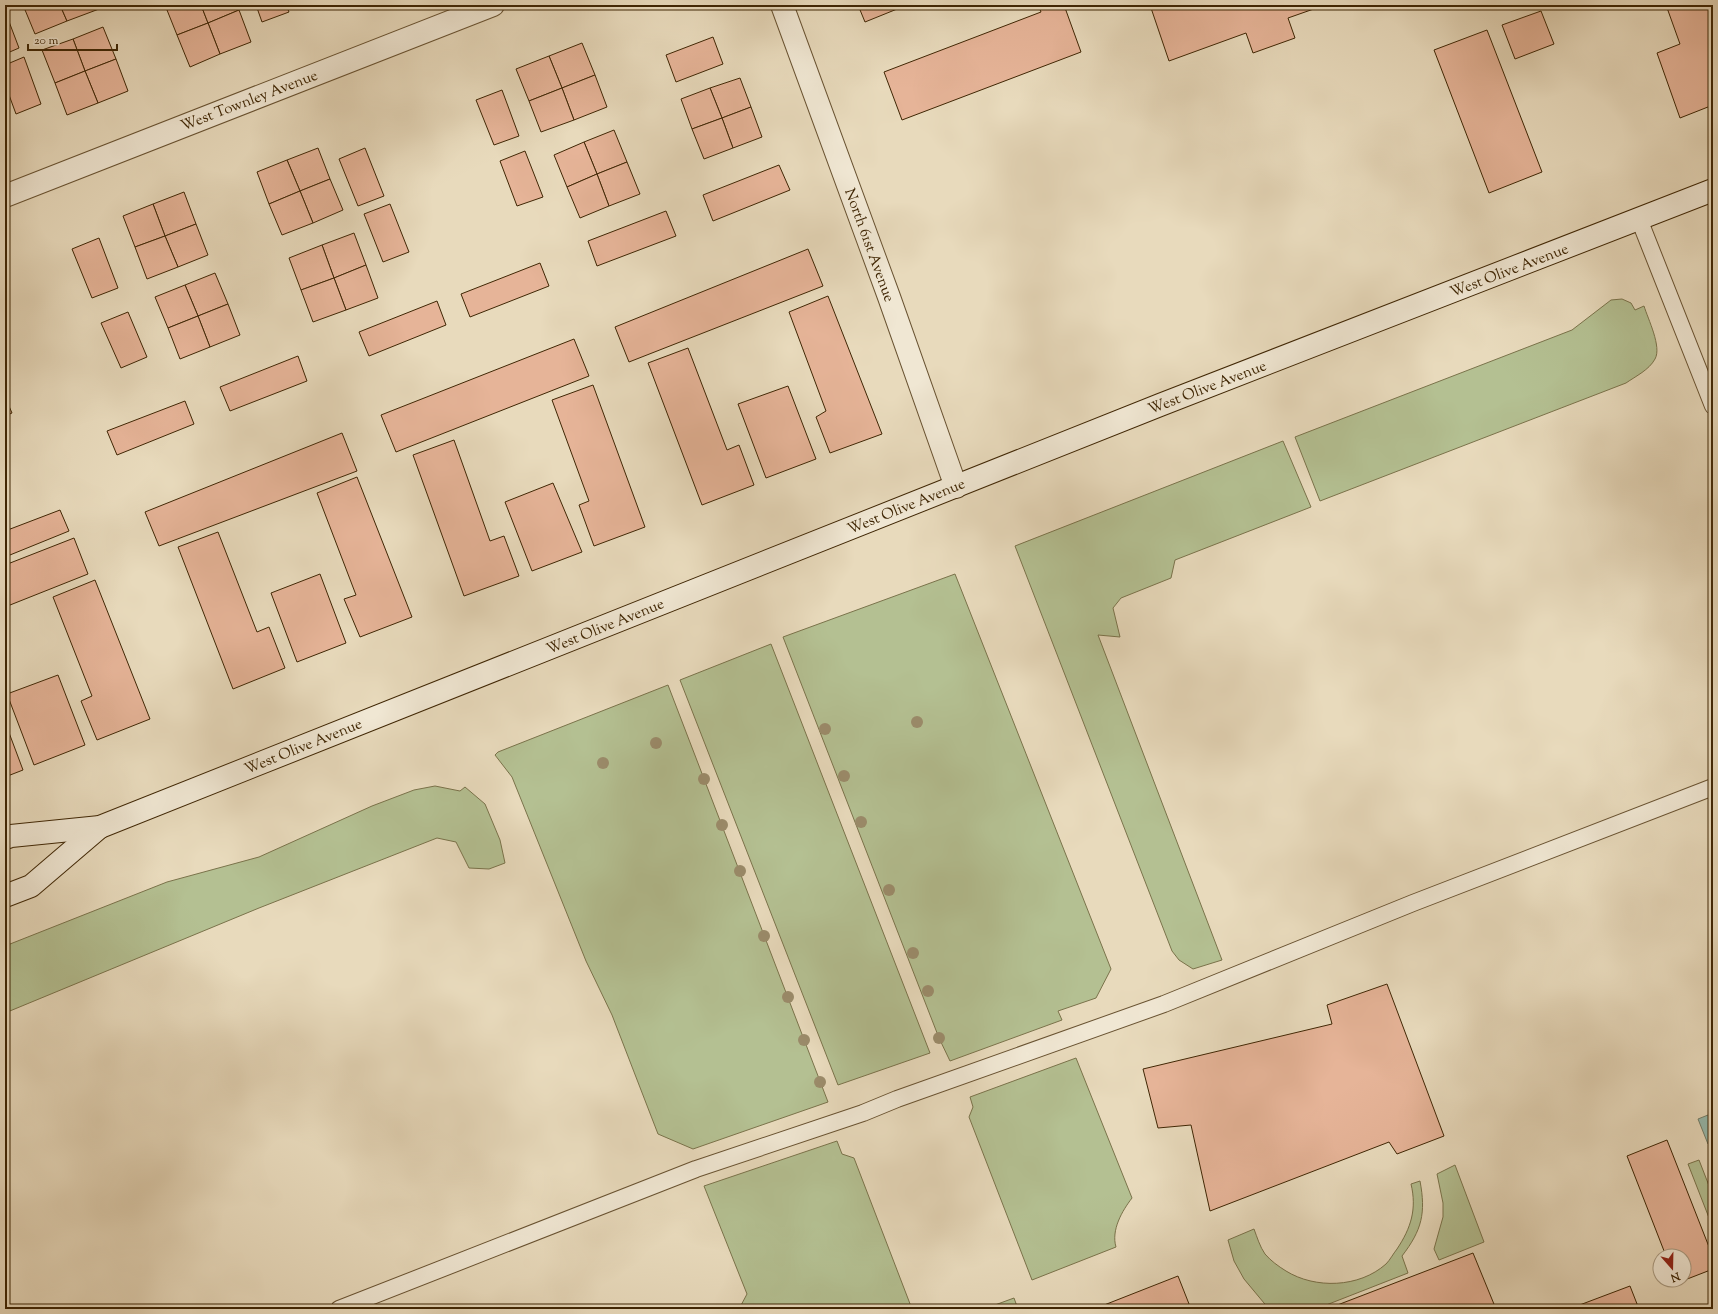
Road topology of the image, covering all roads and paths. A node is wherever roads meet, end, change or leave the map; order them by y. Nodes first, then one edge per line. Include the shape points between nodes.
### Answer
1 (493, 5) edge
2 (782, 5) edge
3 (1713, 190) edge
4 (5, 196) edge
5 (1639, 219) junction
6 (1713, 406) edge
7 (956, 487) junction
8 (1713, 787) edge
9 (100, 827) junction
10 (5, 838) edge
11 (5, 896) edge
12 (339, 1309) edge

1 - 4 main road, West Townley Avenue
2 - 7 main road, North 61st Avenue
3 - 5 main road, West Olive Avenue
5 - 6 lane
5 - 7 main road, West Olive Avenue
7 - 9 main road, West Olive Avenue
8 - 12 lane via 1413,903 1164,1004 863,1113 696,1169
9 - 10 main road, West Olive Avenue
9 - 11 main road, West Olive Avenue via 31,886

